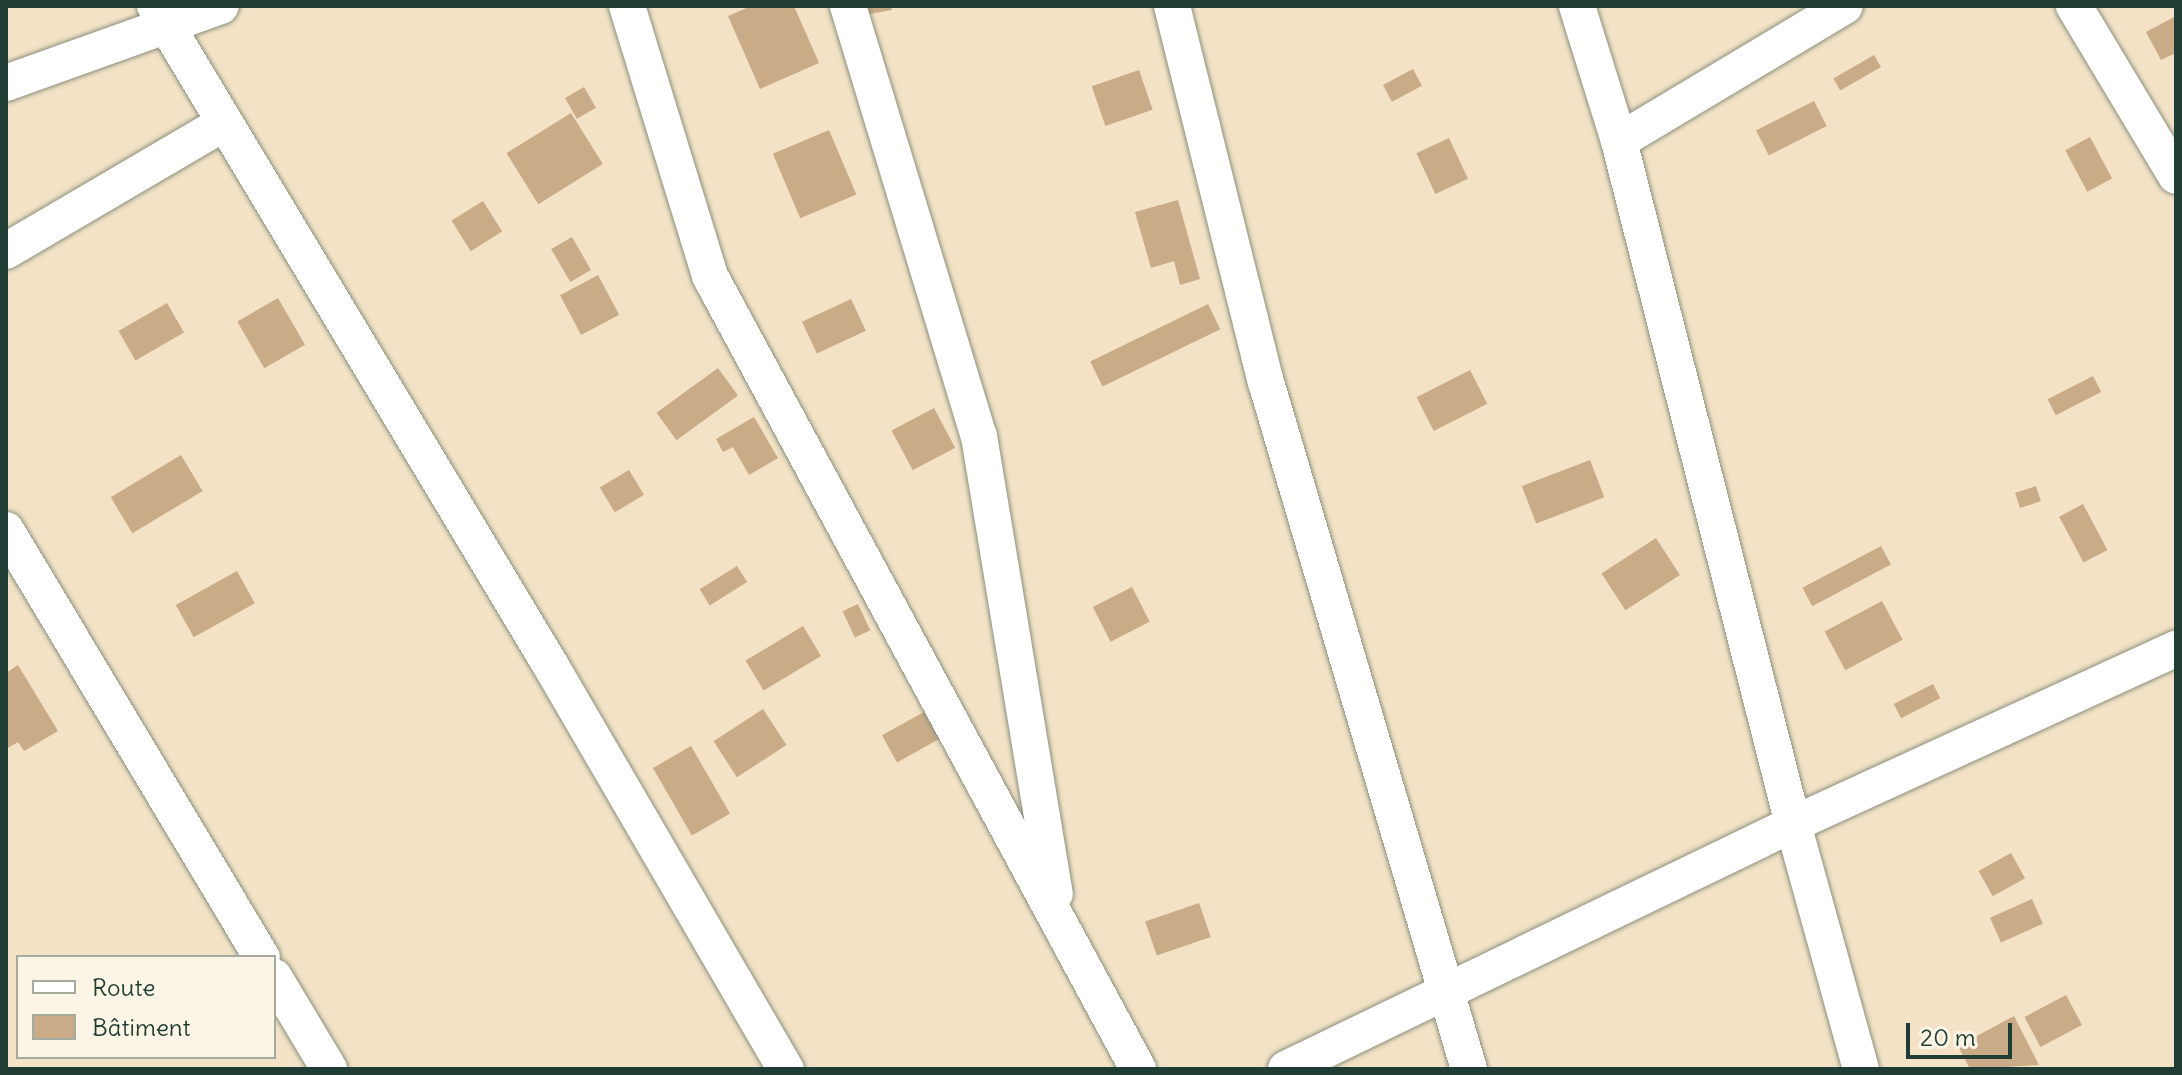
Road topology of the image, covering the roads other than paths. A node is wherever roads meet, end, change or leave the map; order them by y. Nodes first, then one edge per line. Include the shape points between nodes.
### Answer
1 (221, 6) edge
2 (627, 6) edge
3 (848, 6) edge
4 (1172, 6) edge
5 (1577, 6) edge
6 (1845, 6) edge
7 (2074, 6) edge
8 (160, 16) edge
9 (6, 83) edge
10 (224, 123) junction
11 (1619, 141) junction
12 (2176, 176) edge
13 (6, 251) edge
14 (6, 530) edge
15 (2176, 649) edge
16 (1793, 824) junction
17 (1059, 923) junction
18 (261, 955) edge
19 (276, 980) edge
20 (1445, 988) junction
21 (329, 1069) edge
22 (786, 1069) edge
23 (1138, 1069) edge
24 (1286, 1069) edge
25 (1469, 1069) edge
26 (1861, 1069) edge

1 - 8 street
2 - 17 street via 710,276
3 - 17 street via 979,436
4 - 20 street via 1266,382
5 - 11 street
6 - 11 street
7 - 12 street
8 - 9 street
8 - 10 street
10 - 13 street
10 - 22 street
11 - 16 street
14 - 18 street
15 - 16 street
16 - 20 street
16 - 26 street
17 - 23 street
19 - 21 street
20 - 24 street
20 - 25 street

